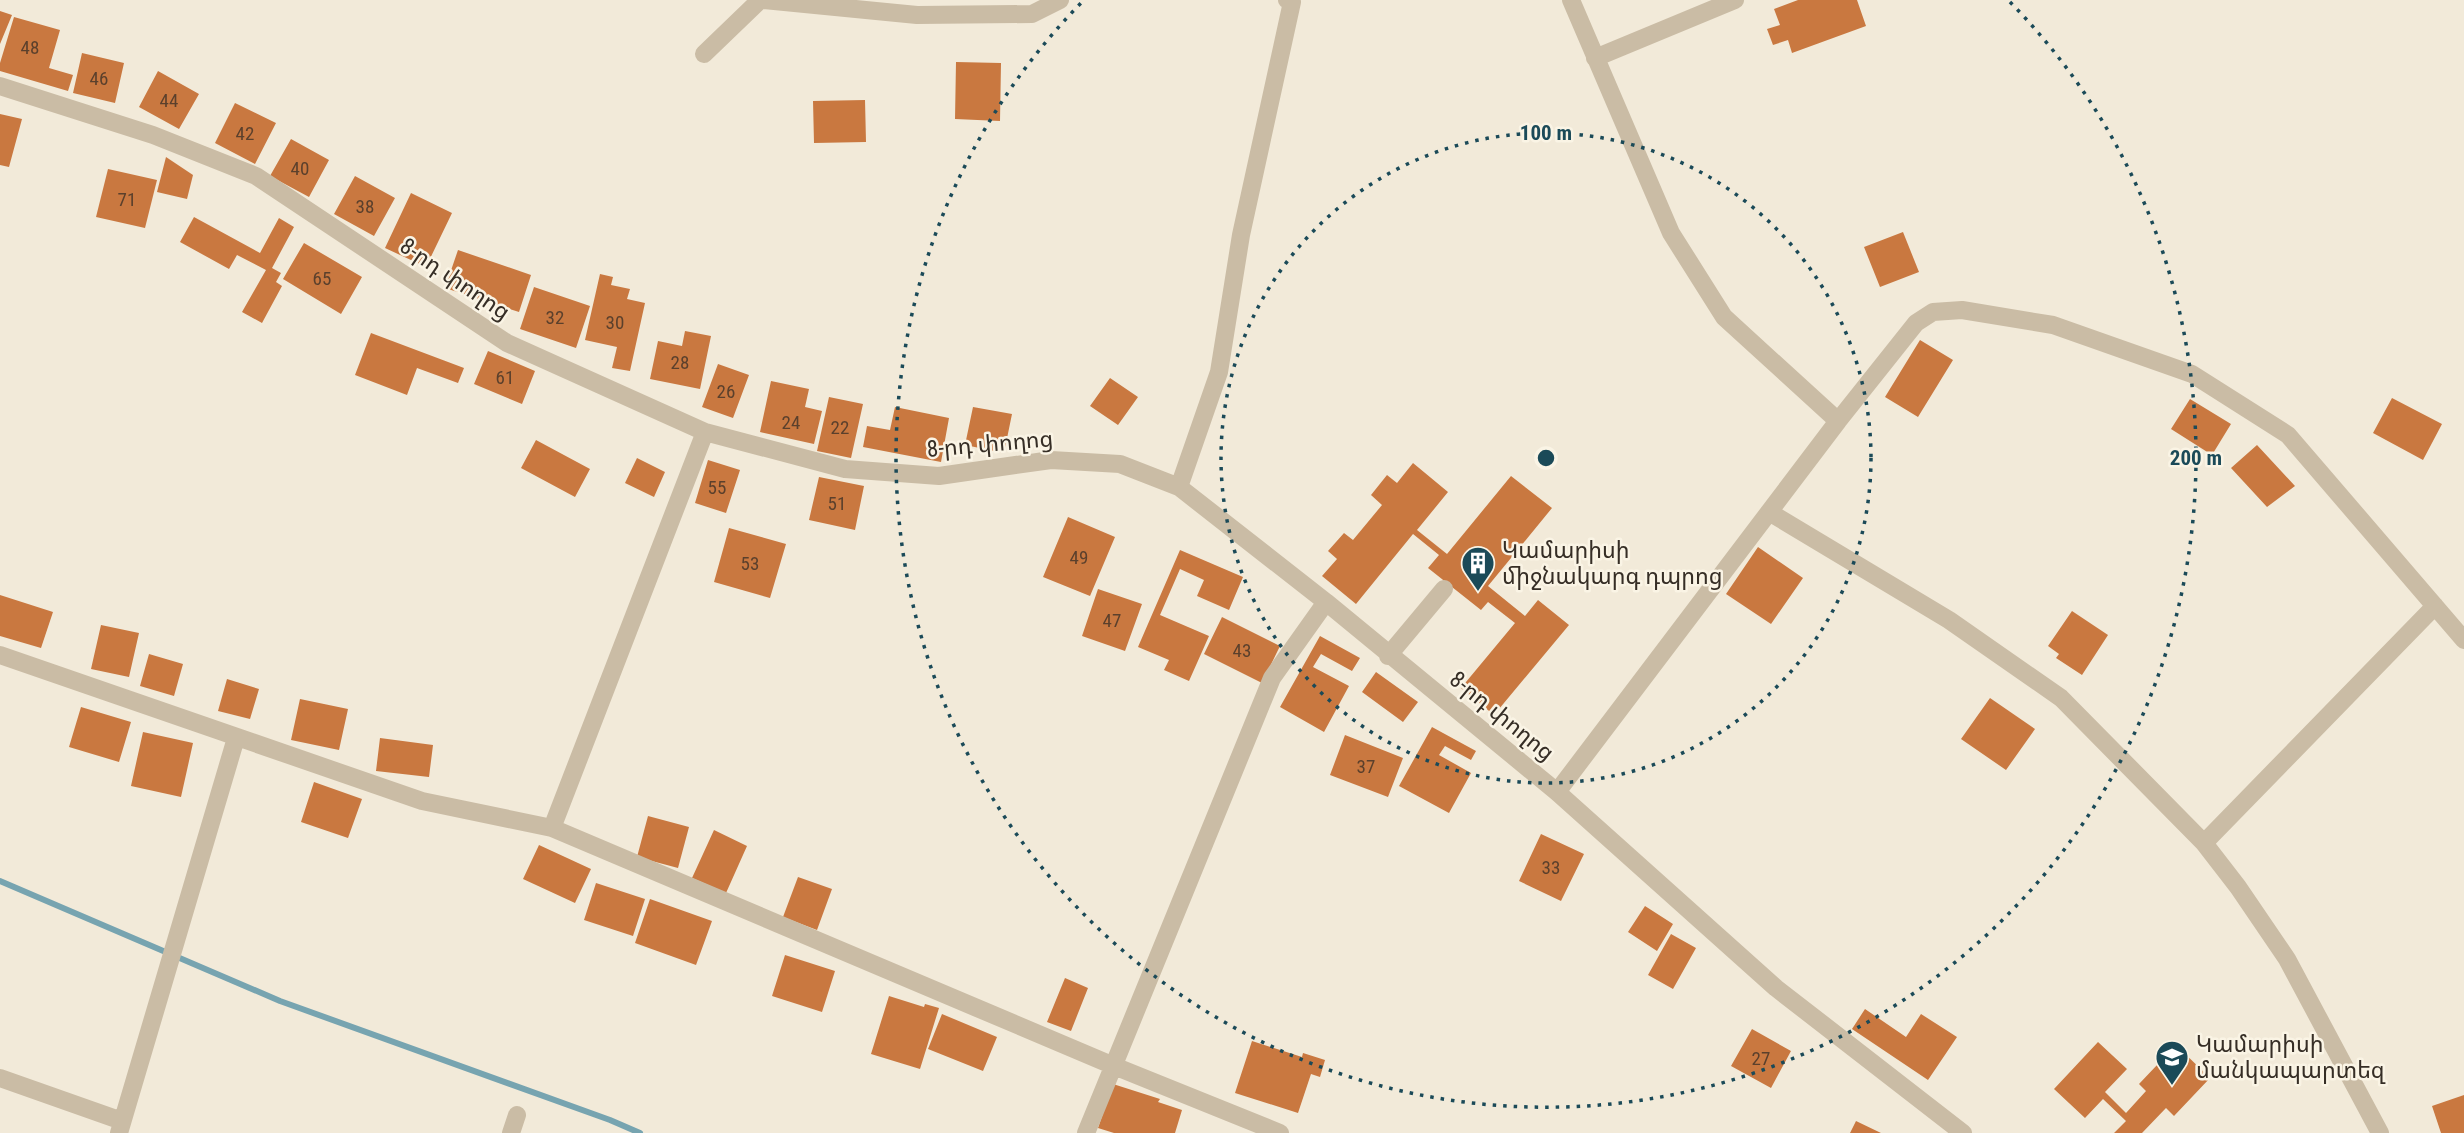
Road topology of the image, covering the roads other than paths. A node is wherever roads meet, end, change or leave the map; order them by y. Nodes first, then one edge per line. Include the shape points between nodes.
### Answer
1 (762, 0) edge
2 (1060, 0) edge
3 (1571, 0) edge
4 (1735, 0) edge
5 (1291, 1) edge
6 (704, 54) dead end
7 (1595, 58) junction
8 (0, 86) edge
9 (1838, 421) junction
10 (705, 432) junction
11 (1180, 487) junction
12 (1769, 512) junction
13 (1444, 589) dead end
14 (1326, 602) junction
15 (2435, 606) junction
16 (2464, 640) edge
17 (0, 655) edge
18 (1388, 656) junction
19 (236, 738) junction
20 (1557, 792) junction
21 (552, 828) junction
22 (2204, 843) junction
23 (1114, 1066) junction
24 (0, 1078) edge
25 (517, 1115) dead end
26 (121, 1127) edge
27 (511, 1133) edge
28 (1086, 1133) edge
29 (1280, 1133) edge
30 (1963, 1133) edge
31 (2381, 1133) edge

1 - 2 street via 943,15 1031,14
1 - 6 street
3 - 7 street
4 - 7 street
5 - 11 street via 1241,235 1219,372
7 - 9 street via 1671,233 1724,317
8 - 10 street, 8-րդ փողոց via 153,135 256,176 507,343
9 - 12 street
9 - 15 street via 1916,323 1933,312 1962,310 2053,325 2193,374 2288,435
10 - 11 street, 8-րդ փողոց via 845,470 939,476 1051,460 1120,464
10 - 21 street
11 - 14 street, 8-րդ փողոց
12 - 20 street
12 - 22 street via 1949,620 2061,698
13 - 18 street
14 - 18 street, 8-րդ փողոց
14 - 23 street via 1272,678
15 - 16 street
15 - 22 street
17 - 19 street
18 - 20 street, 8-րդ փողոց
19 - 21 street via 422,801
19 - 26 street
20 - 30 street, 8-րդ փողոց via 1776,988
21 - 23 street
22 - 31 street via 2287,959
23 - 28 street
23 - 29 street
24 - 26 street
25 - 27 street

